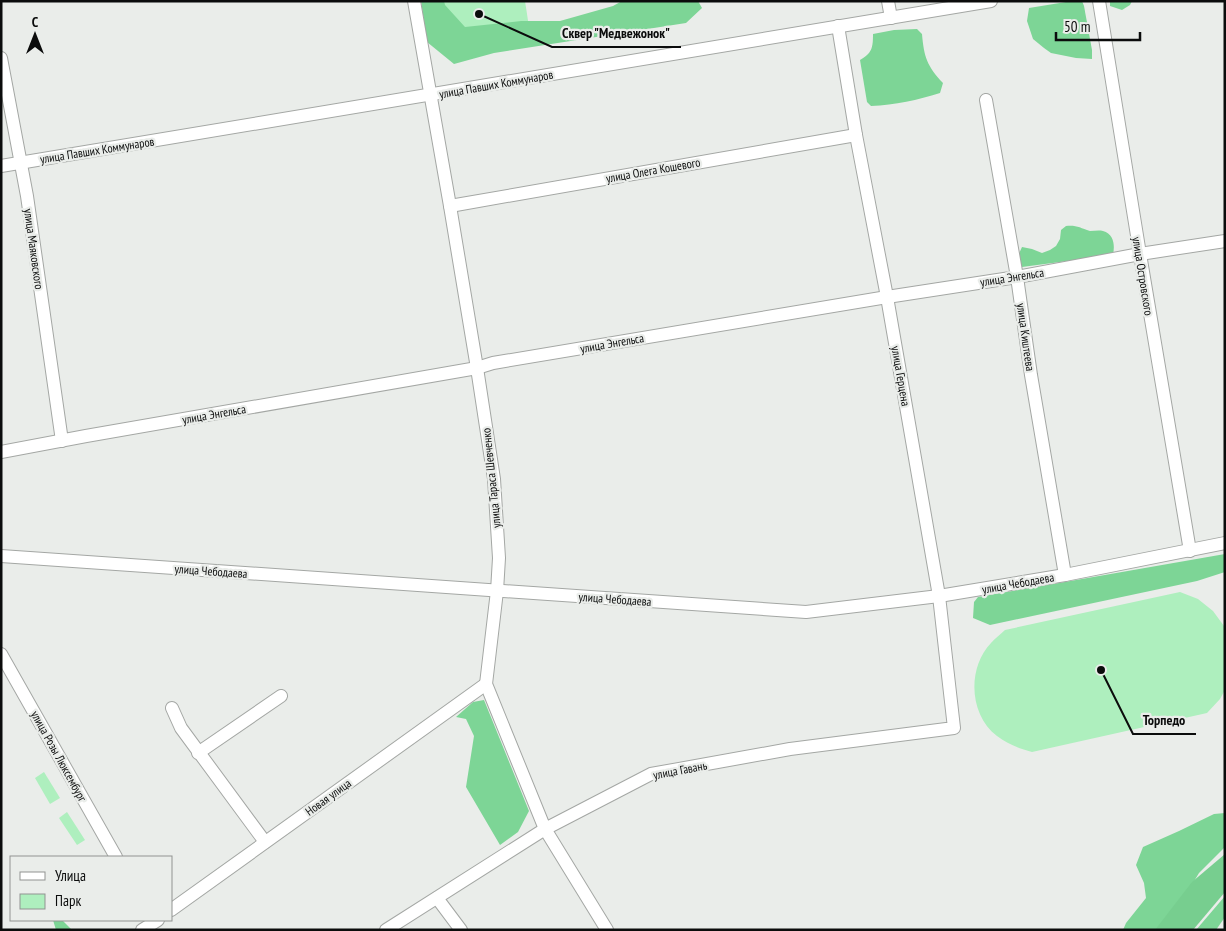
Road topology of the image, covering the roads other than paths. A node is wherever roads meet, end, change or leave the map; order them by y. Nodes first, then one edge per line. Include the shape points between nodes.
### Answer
1 (414, 1) edge
2 (888, 1) edge
3 (991, 1) edge
4 (1099, 1) edge
5 (891, 18) junction
6 (838, 26) junction
7 (1, 58) edge
8 (431, 95) junction
9 (986, 100) dead end
10 (856, 135) junction
11 (20, 163) junction
12 (1, 166) edge
13 (450, 206) junction
14 (1225, 241) edge
15 (1140, 254) junction
16 (1018, 277) junction
17 (887, 297) junction
18 (477, 368) junction
19 (62, 441) junction
20 (1, 452) edge
21 (1225, 543) edge
22 (1190, 551) junction
23 (1, 556) edge
24 (1064, 575) junction
25 (497, 591) junction
26 (939, 596) junction
27 (1, 654) edge
28 (486, 684) junction
29 (281, 696) dead end
30 (172, 708) dead end
31 (954, 728) joint
32 (198, 753) junction
33 (545, 829) junction
34 (265, 842) junction
35 (115, 856) edge
36 (437, 898) junction
37 (172, 909) edge
38 (386, 930) edge
39 (461, 930) edge
40 (607, 930) edge

1 - 8 street, улица Тараса Шевченко
2 - 5 street
3 - 5 street, улица Павших Коммунаров
4 - 15 street, улица Островского
5 - 6 street, улица Павших Коммунаров
6 - 8 street, улица Павших Коммунаров
6 - 10 street, улица Герцена
7 - 11 street, улица Маяковского
8 - 11 street, улица Павших Коммунаров
8 - 13 street, улица Тараса Шевченко
9 - 16 street, улица Киштеева
10 - 13 street, улица Олега Кошевого
10 - 17 street, улица Герцена
11 - 12 street, улица Павших Коммунаров
11 - 19 street, улица Маяковского
13 - 18 street, улица Тараса Шевченко
14 - 15 street, улица Энгельса
15 - 16 street, улица Энгельса
15 - 22 street, улица Островского
16 - 17 street, улица Энгельса
16 - 24 street, улица Киштеева
17 - 18 street, улица Энгельса
17 - 26 street, улица Герцена
18 - 19 street, улица Энгельса
18 - 25 street, улица Тараса Шевченко via 494,480 499,558
19 - 20 street, улица Энгельса
21 - 22 street, улица Чебодаева
22 - 24 street, улица Чебодаева
23 - 25 street, улица Чебодаева
24 - 26 street, улица Чебодаева
25 - 26 street, улица Чебодаева via 806,612
25 - 28 street, улица Тараса Шевченко
26 - 31 street, улица Герцена
27 - 35 street, улица Розы Люксембург
28 - 33 street, улица Тараса Шевченко
28 - 34 street, Новая улица
29 - 32 street
30 - 32 street
31 - 33 street, улица Гавань via 790,749 651,774
32 - 34 street
33 - 36 street, улица Гавань
33 - 40 street, улица Тараса Шевченко
34 - 37 street, Новая улица
36 - 38 street, улица Гавань
36 - 39 street

